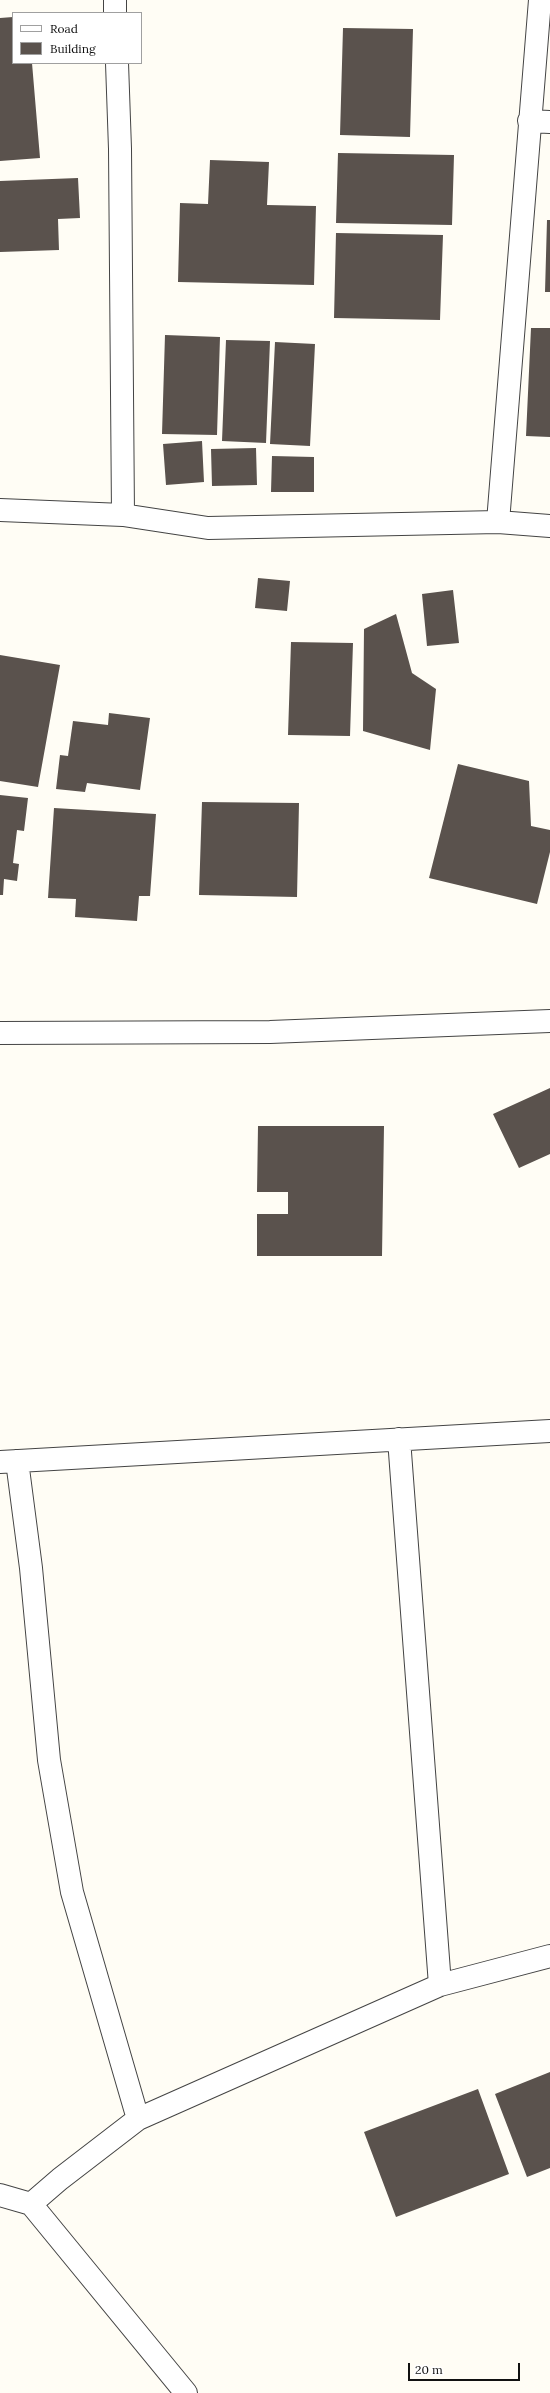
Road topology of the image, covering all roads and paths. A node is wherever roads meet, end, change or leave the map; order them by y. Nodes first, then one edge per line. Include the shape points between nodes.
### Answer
1 (115, 0) edge
2 (540, 0) edge
3 (115, 12) edge
4 (117, 64) edge
5 (540, 121) edge
6 (0, 510) edge
7 (123, 515) junction
8 (498, 522) junction
9 (550, 526) edge
10 (550, 1022) edge
11 (0, 1033) edge
12 (550, 1431) edge
13 (399, 1439) junction
14 (8, 1461) edge
15 (550, 1956) edge
16 (440, 1985) junction
17 (138, 2119) junction
18 (0, 2195) edge
19 (31, 2204) junction
20 (186, 2393) edge

1 - 3 street
2 - 5 street
4 - 7 street
5 - 8 street
6 - 7 street
7 - 8 street via 208,528
8 - 9 street
10 - 11 street via 270,1032
12 - 13 street
13 - 14 street
13 - 16 street
14 - 17 street via 31,1568 49,1760 72,1892
15 - 16 street
16 - 17 street
17 - 19 street
18 - 19 street
19 - 20 street

